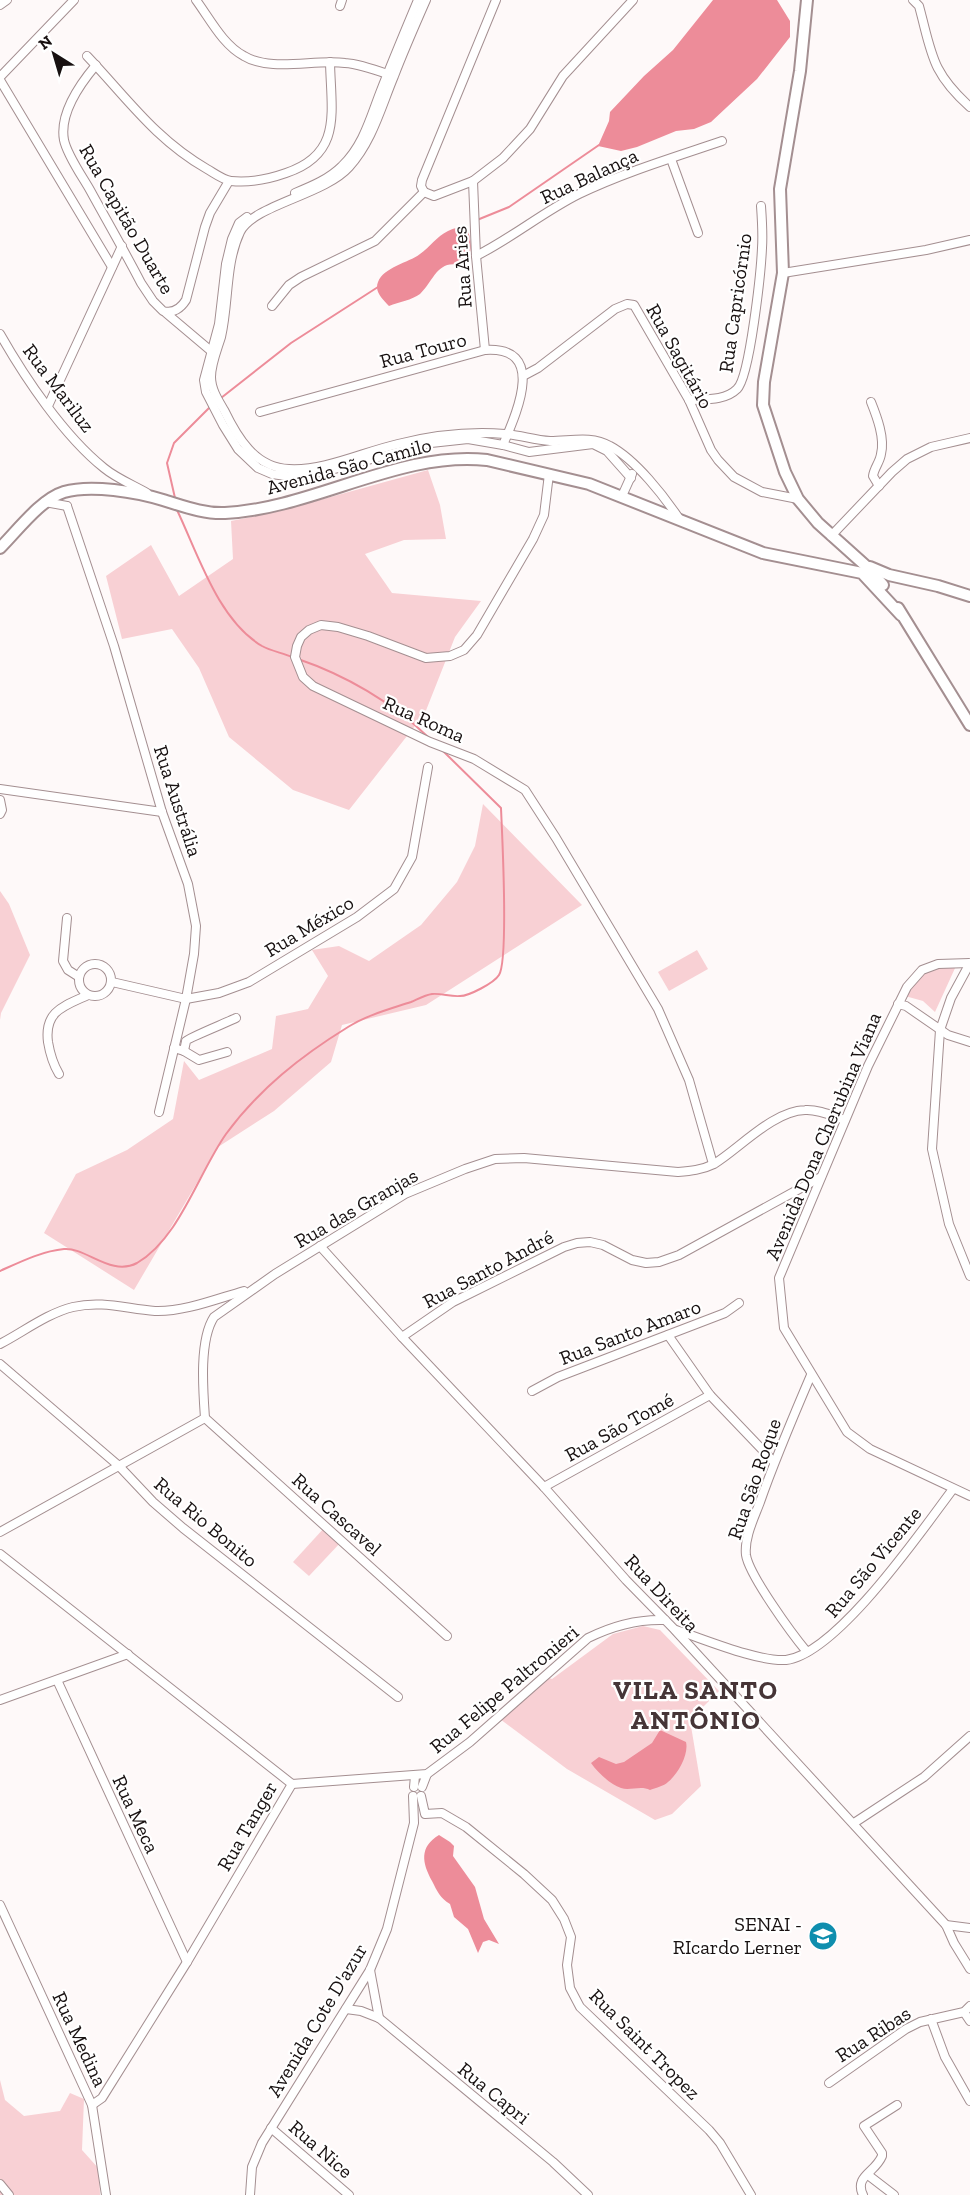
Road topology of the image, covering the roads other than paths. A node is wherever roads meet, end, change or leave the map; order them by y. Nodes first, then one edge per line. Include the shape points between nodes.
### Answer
1 (7, 0) edge
2 (74, 0) edge
3 (196, 0) edge
4 (418, 0) edge
5 (426, 0) edge
6 (496, 0) edge
7 (633, 0) edge
8 (807, 0) edge
9 (913, 0) edge
10 (0, 5) edge
11 (87, 56) dead end
12 (330, 62) junction
13 (96, 65) junction
14 (391, 75) junction
15 (0, 78) edge
16 (970, 107) edge
17 (722, 141) dead end
18 (671, 159) junction
19 (229, 181) junction
20 (473, 181) junction
21 (424, 192) junction
22 (760, 206) dead end
23 (698, 233) dead end
24 (970, 240) edge
25 (122, 246) junction
26 (476, 256) junction
27 (112, 267) junction
28 (783, 273) junction
29 (272, 306) dead end
30 (166, 313) junction
31 (0, 334) edge
32 (485, 350) junction
33 (211, 351) junction
34 (523, 376) junction
35 (688, 400) junction
36 (871, 402) dead end
37 (48, 406) junction
38 (260, 412) dead end
39 (508, 434) junction
40 (970, 438) edge
41 (503, 445) junction
42 (636, 468) junction
43 (549, 474) junction
44 (631, 478) junction
45 (879, 486) junction
46 (76, 489) junction
47 (622, 496) junction
48 (155, 498) junction
49 (798, 499) junction
50 (45, 502) junction
51 (67, 506) junction
52 (680, 520) junction
53 (831, 536) junction
54 (0, 548) edge
55 (865, 570) junction
56 (889, 575) junction
57 (874, 579) junction
58 (970, 596) edge
59 (969, 724) edge
60 (428, 767) dead end
61 (0, 789) edge
62 (0, 800) edge
63 (162, 812) junction
64 (0, 814) edge
65 (67, 918) dead end
66 (970, 963) edge
67 (79, 977) junction
68 (112, 982) junction
69 (88, 995) junction
70 (186, 999) junction
71 (898, 1004) junction
72 (236, 1018) dead end
73 (940, 1030) junction
74 (970, 1042) edge
75 (174, 1048) junction
76 (184, 1051) junction
77 (227, 1052) dead end
78 (59, 1074) dead end
79 (159, 1112) dead end
80 (845, 1120) junction
81 (713, 1164) junction
82 (821, 1177) junction
83 (320, 1245) junction
84 (970, 1276) edge
85 (251, 1290) junction
86 (739, 1304) dead end
87 (668, 1335) junction
88 (402, 1337) junction
89 (0, 1344) edge
90 (0, 1364) edge
91 (811, 1375) junction
92 (532, 1391) dead end
93 (710, 1395) junction
94 (205, 1418) junction
95 (774, 1462) junction
96 (120, 1466) junction
97 (544, 1487) junction
98 (953, 1489) junction
99 (970, 1496) edge
100 (0, 1532) edge
101 (0, 1554) edge
102 (665, 1620) junction
103 (674, 1629) junction
104 (447, 1636) dead end
105 (807, 1652) junction
106 (128, 1654) junction
107 (57, 1680) junction
108 (398, 1697) dead end
109 (0, 1700) edge
110 (970, 1736) edge
111 (427, 1774) junction
112 (415, 1776) junction
113 (292, 1784) junction
114 (418, 1792) junction
115 (854, 1823) junction
116 (0, 1905) edge
117 (946, 1925) junction
118 (970, 1929) edge
119 (187, 1962) junction
120 (970, 1969) edge
121 (370, 1970) junction
122 (967, 2008) edge
123 (346, 2009) junction
124 (379, 2018) junction
125 (931, 2019) junction
126 (970, 2021) edge
127 (829, 2083) dead end
128 (970, 2101) edge
129 (92, 2104) junction
130 (897, 2105) dead end
131 (271, 2128) junction
132 (868, 2175) junction
133 (0, 2184) edge
134 (9, 2195) edge
135 (106, 2195) edge
136 (250, 2195) edge
137 (349, 2195) edge
138 (588, 2195) edge
139 (751, 2195) edge
140 (863, 2195) edge
141 (894, 2195) edge

1 - 10 street
2 - 15 street
3 - 12 street via 227,41 246,58 276,63
4 - 14 street
5 - 14 street
6 - 21 street via 422,180
7 - 20 street via 562,76 530,129 503,158
8 - 28 main road via 800,71 780,189
9 - 16 street via 919,6 933,61 952,90
11 - 13 street
12 - 14 street
12 - 19 street via 331,123 321,152 288,173 254,181
13 - 19 street via 168,143
13 - 25 street, Rua Capitão Duarte via 69,108 64,140
14 - 33 street via 369,125 344,165 317,184 258,209 239,224 226,264 219,324
14 - 39 street via 373,128 348,169 319,189 260,214 243,227 231,264 224,325 212,368 213,390 244,444 262,461 284,469 329,464 445,433
15 - 27 street
17 - 18 street, Rua Balança
18 - 23 street
18 - 26 street, Rua Balança via 581,194
19 - 30 street, Rua Capitão Duarte via 204,227 186,300 179,309
20 - 21 street via 434,196
20 - 26 street, Rua Aries
21 - 29 street via 375,241 301,277
22 - 35 street, Rua Capricórnio via 762,251 743,380 737,389 721,398
24 - 28 street
25 - 27 street
25 - 30 street, Rua Capitão Duarte via 153,301
26 - 32 street, Rua Aries
27 - 37 street
28 - 49 main road via 762,395 785,472
30 - 33 street
31 - 37 street, Rua Mariluz
32 - 34 street, Rua Touro via 513,354
32 - 38 street, Rua Touro
33 - 41 street via 204,380 206,392 238,449 258,468 272,474 307,475 446,441 468,439
34 - 35 street, Rua Sagitário via 615,309 630,304 637,309
34 - 39 street
35 - 49 street, Rua Sagitário via 711,450 734,477 762,492
36 - 45 street via 882,447 873,476
37 - 48 street, Rua Mariluz via 104,468
39 - 41 street
39 - 42 street via 535,440 594,439 613,447
40 - 45 street via 915,454
41 - 44 street via 538,452 593,444 607,451
42 - 44 street
42 - 52 street
43 - 47 main road, Avenida São Camilo
43 - 48 main road, Avenida São Camilo via 459,458 416,465 239,512 208,512
43 - 81 street, Rua Roma via 544,515 534,538 477,635 464,650 426,658 368,636 321,625 302,637 295,657 303,677 313,686 474,759 525,790 658,1010 689,1080
44 - 47 street
45 - 53 street
46 - 48 main road, Avenida São Camilo
46 - 50 main road, Avenida São Camilo
46 - 51 street
47 - 52 main road, Avenida São Camilo
49 - 53 main road
50 - 51 street
50 - 54 main road, Avenida São Camilo
51 - 63 street, Rua Austrália via 114,646
52 - 55 main road, Avenida São Camilo via 763,553
53 - 55 main road
55 - 56 main road, Avenida São Camilo
55 - 57 main road
56 - 57 main road, Avenida São Camilo
56 - 58 main road, Avenida São Camilo
57 - 59 main road via 902,615
60 - 70 street, Rua México via 412,857 394,889 357,917 249,982
61 - 63 street
62 - 64 street
63 - 70 street, Rua Austrália via 188,884 196,926
65 - 67 street via 63,962
66 - 71 street, Avenida Dona Cherubina Viana via 938,964 922,970
66 - 73 street via 951,998
67 - 68 street, Rua México via 89,965 100,965 109,971
67 - 69 street via 81,988
68 - 69 street via 103,995
68 - 70 street, Rua México
69 - 78 street via 65,1005 47,1026 50,1053
70 - 75 street, Rua Austrália
71 - 73 street
71 - 80 street, Avenida Dona Cherubina Viana
72 - 76 street via 190,1037
73 - 74 street
73 - 84 street via 932,1149 949,1224
75 - 76 street
75 - 79 street, Rua Austrália
76 - 77 street via 199,1060
80 - 81 street, Rua das Granjas via 807,1109 791,1112
80 - 82 street, Avenida Dona Cherubina Viana
81 - 83 street, Rua das Granjas via 678,1172 524,1158 495,1159 405,1194
82 - 88 street, Rua Santo André via 679,1255 659,1262 632,1260 590,1242 564,1247 453,1302
82 - 91 street, Avenida Dona Cherubina Viana via 779,1278 784,1328
83 - 85 street, Rua das Granjas
83 - 88 street, Rua Direita
85 - 89 street via 163,1310 90,1304 71,1307
85 - 94 street, Rua das Granjas via 208,1325
86 - 87 street, Rua Santo Amaro
87 - 92 street, Rua Santo Amaro via 558,1377
87 - 93 street
88 - 97 street, Rua Direita
90 - 96 street, Rua Rio Bonito
91 - 95 street, Rua São Roque
91 - 98 street, Avenida Dona Cherubina Viana via 856,1441
93 - 95 street
93 - 97 street, Rua São Tomé
94 - 96 street
94 - 104 street, Rua Cascavel
95 - 105 street, Rua São Roque via 752,1523 746,1556 790,1631
96 - 100 street
96 - 108 street, Rua Rio Bonito via 175,1521
97 - 102 street, Rua Direita
98 - 99 street, Avenida Dona Cherubina Viana
98 - 105 street, Rua São Vicente via 869,1597 825,1642
101 - 106 street, Rua Tanger
102 - 103 street, Rua Direita
102 - 111 street, Rua Felipe Paltronieri via 636,1622 588,1638 470,1742
103 - 105 street, Rua São Vicente via 755,1656 787,1660
103 - 115 street, Rua Direita
106 - 107 street
106 - 113 street, Rua Tanger
107 - 109 street
107 - 119 street, Rua Meca
110 - 115 street via 924,1777
111 - 112 street, Rua Felipe Paltronieri
111 - 114 street
112 - 113 street, Rua Felipe Paltronieri
112 - 114 street, Avenida Cote D'azur
113 - 119 street, Rua Tanger
114 - 121 street, Avenida Cote D'azur via 387,1929
114 - 139 street, Rua Saint Tropez via 426,1815 442,1813 466,1827 552,1900 571,1937 567,1965 570,1988 580,2007 709,2130
115 - 117 street, Rua Direita
116 - 129 street, Rua Medina
117 - 118 street
117 - 120 street, Rua Direita
119 - 129 street, Rua Tanger via 102,2098
121 - 123 street, Avenida Cote D'azur
121 - 124 street
122 - 125 street, Rua Ribas
122 - 126 street
123 - 124 street
123 - 131 street, Avenida Cote D'azur
124 - 138 street, Rua Capri
125 - 127 street, Rua Ribas via 906,2029
125 - 128 street via 945,2057
129 - 135 street, Rua Medina
130 - 132 street via 864,2126 882,2156
131 - 136 street, Avenida Cote D'azur via 252,2167
131 - 137 street, Rua Nice
132 - 140 street via 859,2186
132 - 141 street
133 - 134 street

